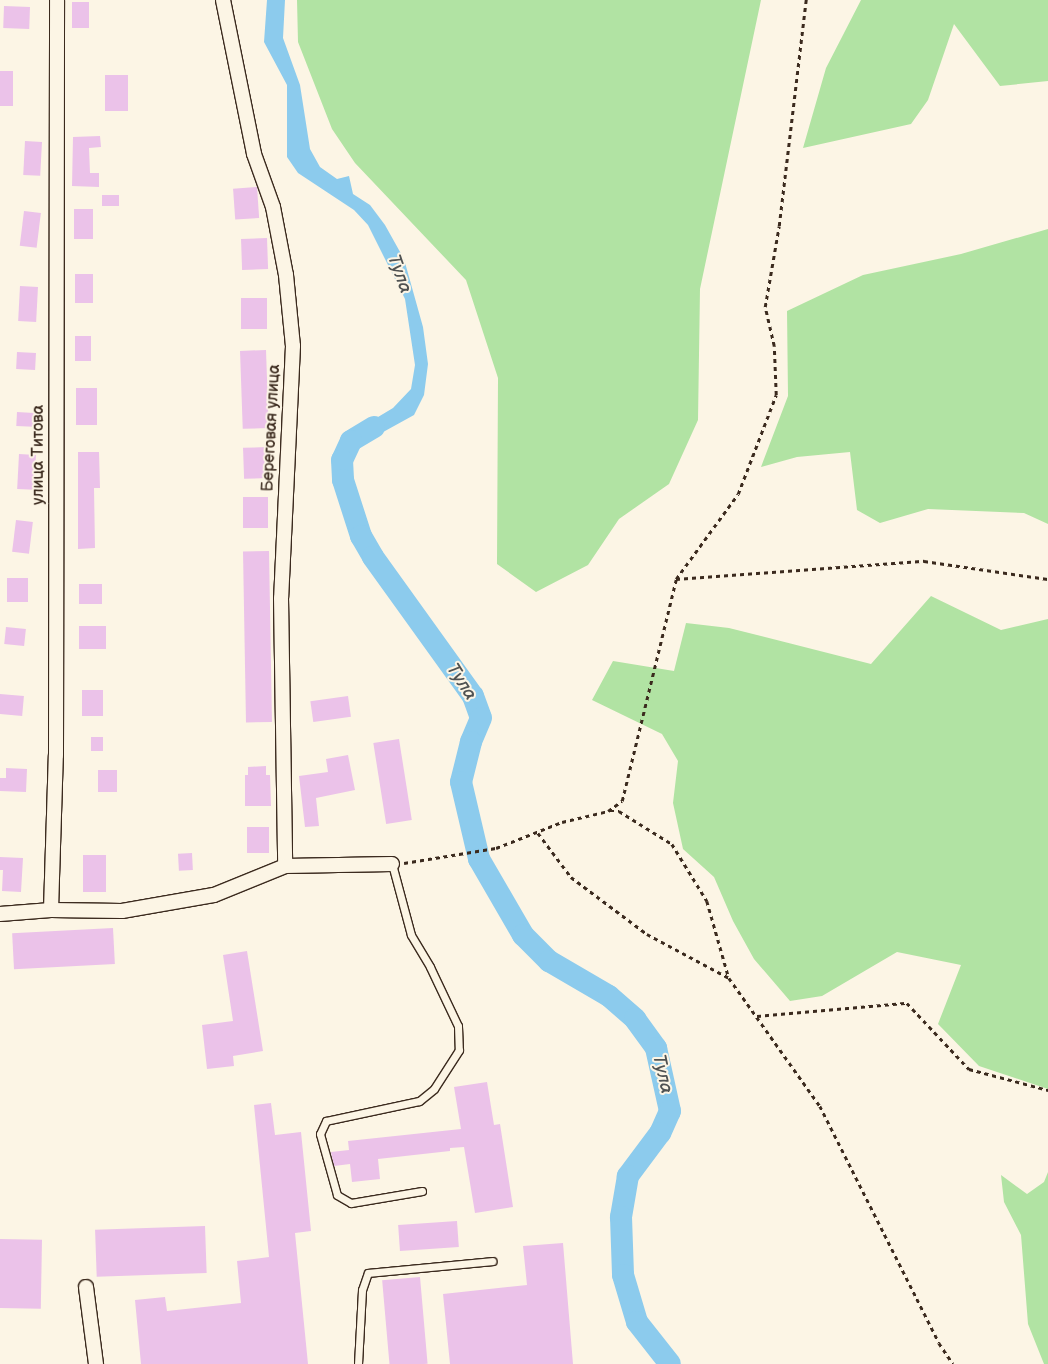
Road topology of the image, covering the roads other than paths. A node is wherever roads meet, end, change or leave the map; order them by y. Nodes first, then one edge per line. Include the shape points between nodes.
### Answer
1 (57, 0) edge
2 (223, 0) edge
3 (392, 864) joint
4 (285, 866) junction
5 (52, 910) junction
6 (0, 914) edge
7 (422, 1191) dead end
8 (492, 1261) dead end
9 (86, 1287) dead end
10 (96, 1364) edge
11 (358, 1364) edge

1 - 5 street, улица Титова via 56,755
2 - 4 street, Береговая улица via 254,154 273,207 286,274 293,346 281,598
3 - 4 street
3 - 7 lane via 411,935 458,1026 459,1050 434,1089 419,1101 326,1121 320,1134 337,1195 351,1203
4 - 5 street via 214,895 122,911
5 - 6 street
8 - 11 lane via 368,1273 362,1290
9 - 10 street

